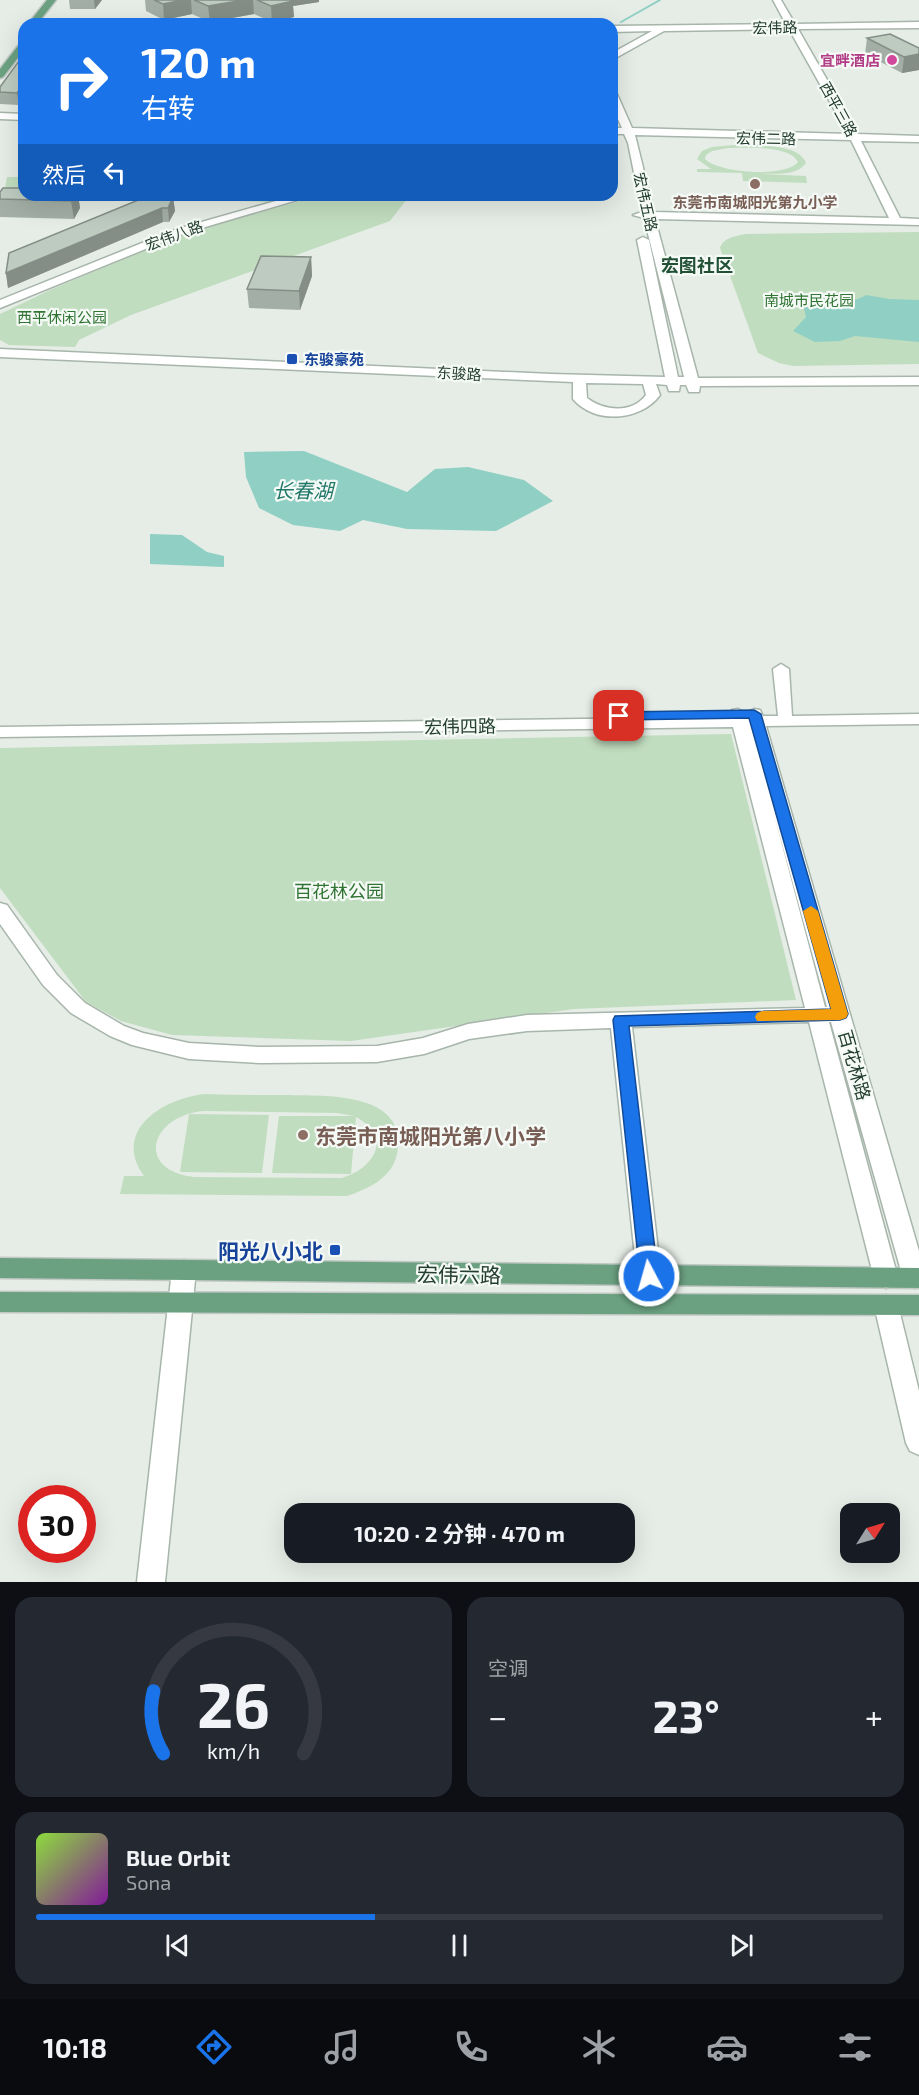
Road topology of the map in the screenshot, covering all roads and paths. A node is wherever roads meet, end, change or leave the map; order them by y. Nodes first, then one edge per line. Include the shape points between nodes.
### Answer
1 (51, 0) edge
2 (59, 0) edge
3 (777, 0) edge
4 (37, 18) edge
5 (45, 18) edge
6 (919, 27) edge
7 (794, 29) junction
8 (618, 30) edge
9 (659, 30) junction
10 (18, 42) edge
11 (618, 48) edge
12 (18, 52) edge
13 (618, 53) edge
14 (0, 64) edge
15 (0, 75) edge
16 (0, 118) edge
17 (18, 119) edge
18 (620, 133) edge
19 (856, 139) junction
20 (919, 140) edge
21 (288, 201) edge
22 (643, 215) junction
23 (896, 221) junction
24 (919, 222) edge
25 (44, 288) junction
26 (0, 304) edge
27 (0, 309) edge
28 (4, 352) edge
29 (0, 362) edge
30 (919, 381) edge
31 (579, 383) junction
32 (650, 384) junction
33 (673, 385) junction
34 (693, 385) junction
35 (919, 389) edge
36 (781, 669) dead end
37 (919, 711) edge
38 (785, 714) junction
39 (747, 718) junction
40 (919, 719) edge
41 (0, 723) edge
42 (0, 732) edge
43 (0, 910) edge
44 (840, 1014) junction
45 (817, 1015) junction
46 (621, 1020) junction
47 (0, 1268) edge
48 (184, 1270) junction
49 (649, 1276) junction
50 (886, 1278) junction
51 (917, 1278) edge
52 (0, 1302) edge
53 (180, 1303) junction
54 (886, 1305) junction
55 (919, 1305) edge
56 (919, 1443) edge
57 (151, 1582) edge

1 - 4 main road
2 - 5 main road
3 - 7 street, 西平三路
6 - 7 street, 宏伟路
7 - 9 street, 宏伟路
7 - 19 street, 西平三路
8 - 9 street, 宏伟路
9 - 11 street
9 - 13 street
10 - 14 main road
12 - 15 main road
16 - 17 street
18 - 19 street, 宏伟二路
18 - 22 street, 宏伟五路
19 - 20 street, 宏伟二路
19 - 23 street, 西平三路
21 - 25 street, 宏伟八路 via 181,231
22 - 23 street
22 - 33 street, 宏伟五路
22 - 34 street, 宏伟五路
23 - 24 street
25 - 26 street, 宏伟八路
25 - 27 street, 宏伟八路
28 - 31 street, 东骏路
29 - 31 street, 东骏路
30 - 34 street, 东骏路
31 - 32 street, 东骏路
31 - 32 street via 580,399 604,418 623,418 650,401
32 - 33 street, 东骏路
33 - 34 street, 东骏路
34 - 35 street, 东骏路
36 - 38 street
37 - 38 street, 宏伟四路
38 - 39 street, 宏伟四路
39 - 40 street, 宏伟四路
39 - 41 street, 宏伟四路
39 - 42 street, 宏伟四路
39 - 44 street, 百花林路
39 - 45 street, 百花林路
43 - 46 street via 50,980 78,1008 139,1040 189,1052 377,1054 424,1046 468,1032 527,1023
44 - 45 street
44 - 51 street, 百花林路
45 - 46 street
45 - 50 street, 百花林路
46 - 49 street
47 - 48 main road, 宏伟六路
48 - 49 main road, 宏伟六路
48 - 53 street
49 - 50 main road, 宏伟六路
50 - 51 main road, 宏伟六路
52 - 53 main road, 宏伟六路
53 - 54 main road, 宏伟六路
53 - 57 street
54 - 55 main road, 宏伟六路
54 - 56 street

